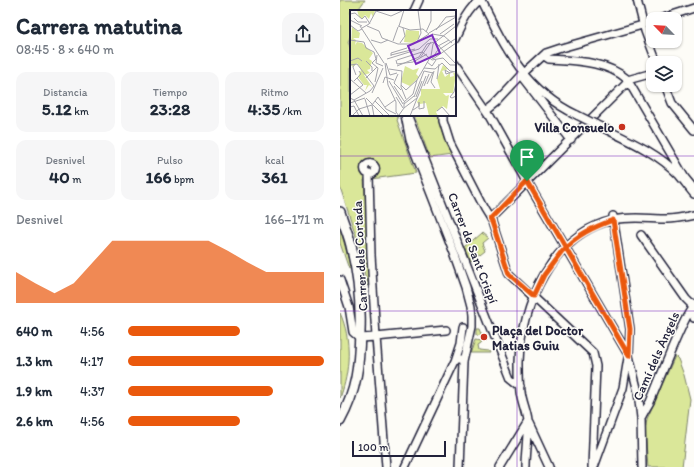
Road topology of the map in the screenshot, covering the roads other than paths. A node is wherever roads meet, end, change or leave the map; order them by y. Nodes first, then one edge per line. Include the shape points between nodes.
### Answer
1 (419, 0) edge
2 (481, 0) edge
3 (637, 0) edge
4 (694, 8) edge
5 (414, 10) edge
6 (682, 12) edge
7 (644, 25) junction
8 (456, 37) edge
9 (546, 53) junction
10 (655, 56) edge
11 (456, 65) edge
12 (523, 74) junction
13 (646, 75) edge
14 (630, 81) junction
15 (668, 92) edge
16 (487, 110) junction
17 (406, 116) edge
18 (406, 116) edge
19 (443, 116) edge
20 (694, 130) edge
21 (571, 140) junction
22 (369, 174) dead end
23 (527, 181) junction
24 (694, 189) edge
25 (694, 194) edge
26 (340, 212) edge
27 (694, 215) edge
28 (613, 218) junction
29 (490, 219) junction
30 (641, 235) dead end
31 (565, 247) junction
32 (340, 280) edge
33 (534, 296) junction
34 (693, 306) edge
35 (694, 318) edge
36 (463, 327) dead end
37 (446, 330) dead end
38 (376, 337) junction
39 (360, 338) junction
40 (629, 356) junction
41 (455, 361) junction
42 (464, 362) junction
43 (521, 389) junction
44 (641, 418) junction
45 (340, 421) edge
46 (528, 422) junction
47 (386, 467) edge
48 (405, 467) edge
49 (460, 467) edge
50 (500, 467) edge
51 (526, 467) edge
52 (549, 467) edge
53 (593, 467) edge
54 (642, 467) edge

1 - 5 street
2 - 8 street via 476,3
2 - 12 street via 504,45
3 - 7 street
4 - 6 street
7 - 9 street
7 - 10 street
9 - 12 street
9 - 14 street via 549,59 598,64 622,74
11 - 16 street
12 - 16 street
12 - 21 street via 533,92
12 - 25 street, bridge via 549,99 637,145 662,161 679,175
13 - 14 street via 632,78
14 - 21 street
14 - 24 street via 685,178
15 - 20 street via 672,103
16 - 23 street
17 - 42 street via 410,140 454,252 471,306 471,328
18 - 43 street, Carrer de Sant Crispí via 511,378
19 - 29 street via 450,143
21 - 23 street
22 - 38 street, Carrer dels Cortada
23 - 29 street
23 - 31 street
26 - 39 street via 352,249 359,285
27 - 28 street via 668,219
28 - 31 street via 591,228
28 - 40 street via 630,329
29 - 33 street via 509,274
30 - 34 street
31 - 33 street via 544,275
31 - 40 street
32 - 39 street via 349,307 353,332
33 - 43 street via 524,328 520,361
33 - 53 street via 593,353 596,366
34 - 35 street
34 - 44 street, Camí dels Àngels
36 - 41 street
37 - 38 street
38 - 39 street
38 - 47 street, Carrer dels Cortada
39 - 45 street via 356,380
40 - 44 street
40 - 53 street via 623,388
41 - 42 street via 460,358
41 - 48 street
42 - 49 street
43 - 46 street
44 - 54 street
46 - 50 street
46 - 51 street
46 - 52 street

